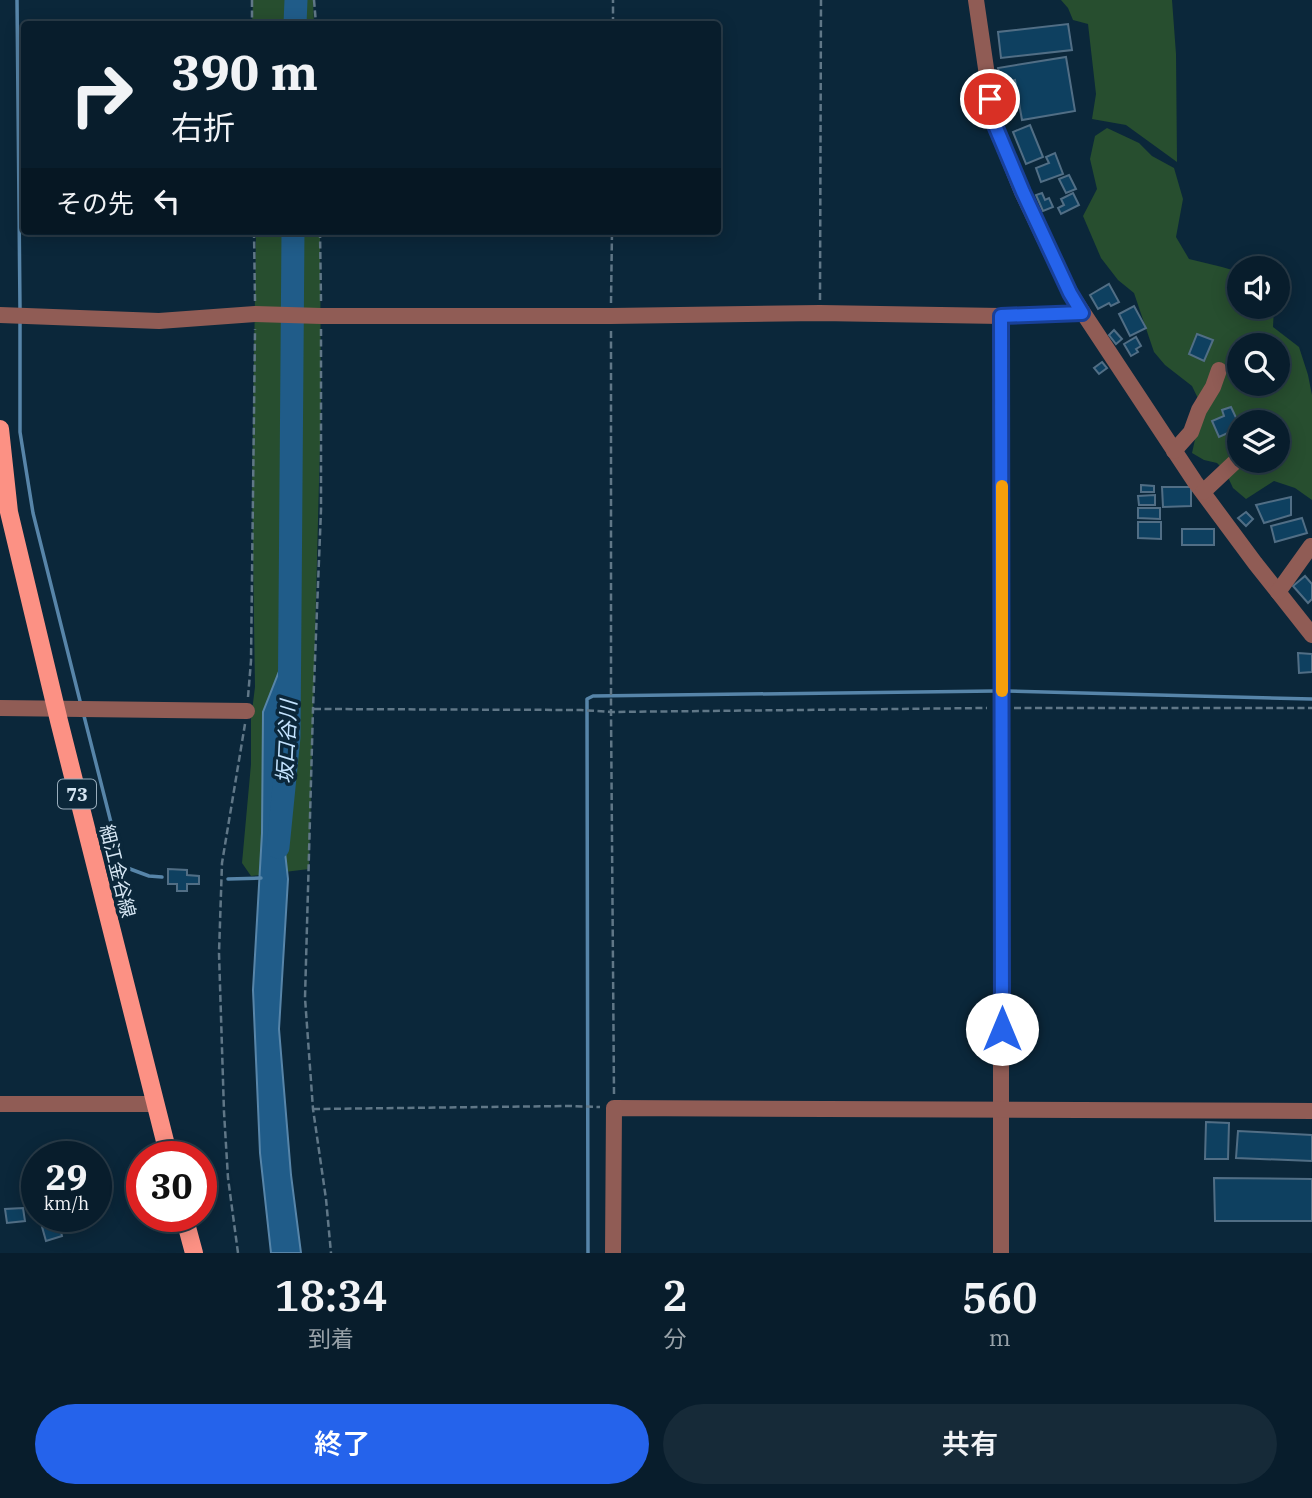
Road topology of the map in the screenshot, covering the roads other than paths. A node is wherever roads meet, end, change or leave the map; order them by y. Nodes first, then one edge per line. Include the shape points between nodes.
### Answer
1 (976, 0) edge
2 (1082, 313) junction
3 (6, 315) edge
4 (1001, 316) junction
5 (1219, 370) dead end
6 (0, 429) edge
7 (1174, 451) junction
8 (1227, 469) edge
9 (1203, 492) junction
10 (1311, 546) edge
11 (1278, 592) junction
12 (1312, 635) edge
13 (0, 708) edge
14 (56, 709) junction
15 (247, 710) road end
16 (0, 1104) edge
17 (155, 1104) junction
18 (1002, 1110) junction
19 (1312, 1111) edge
20 (165, 1141) edge
21 (188, 1232) edge
22 (194, 1253) edge
23 (613, 1253) edge
24 (1001, 1253) edge

1 - 2 street via 994,123
2 - 4 street
2 - 7 street
3 - 4 street via 159,321 255,314
4 - 18 street
5 - 7 street via 1191,432
6 - 14 main road, 細江金谷線 / 73 via 9,512
7 - 9 street
8 - 9 street
9 - 11 street
10 - 11 street
11 - 12 street
13 - 14 street
14 - 15 street
14 - 17 main road, 細江金谷線 / 73
16 - 17 street
17 - 20 main road, 細江金谷線 / 73
18 - 19 street
18 - 23 street via 614,1108
18 - 24 street
21 - 22 main road

